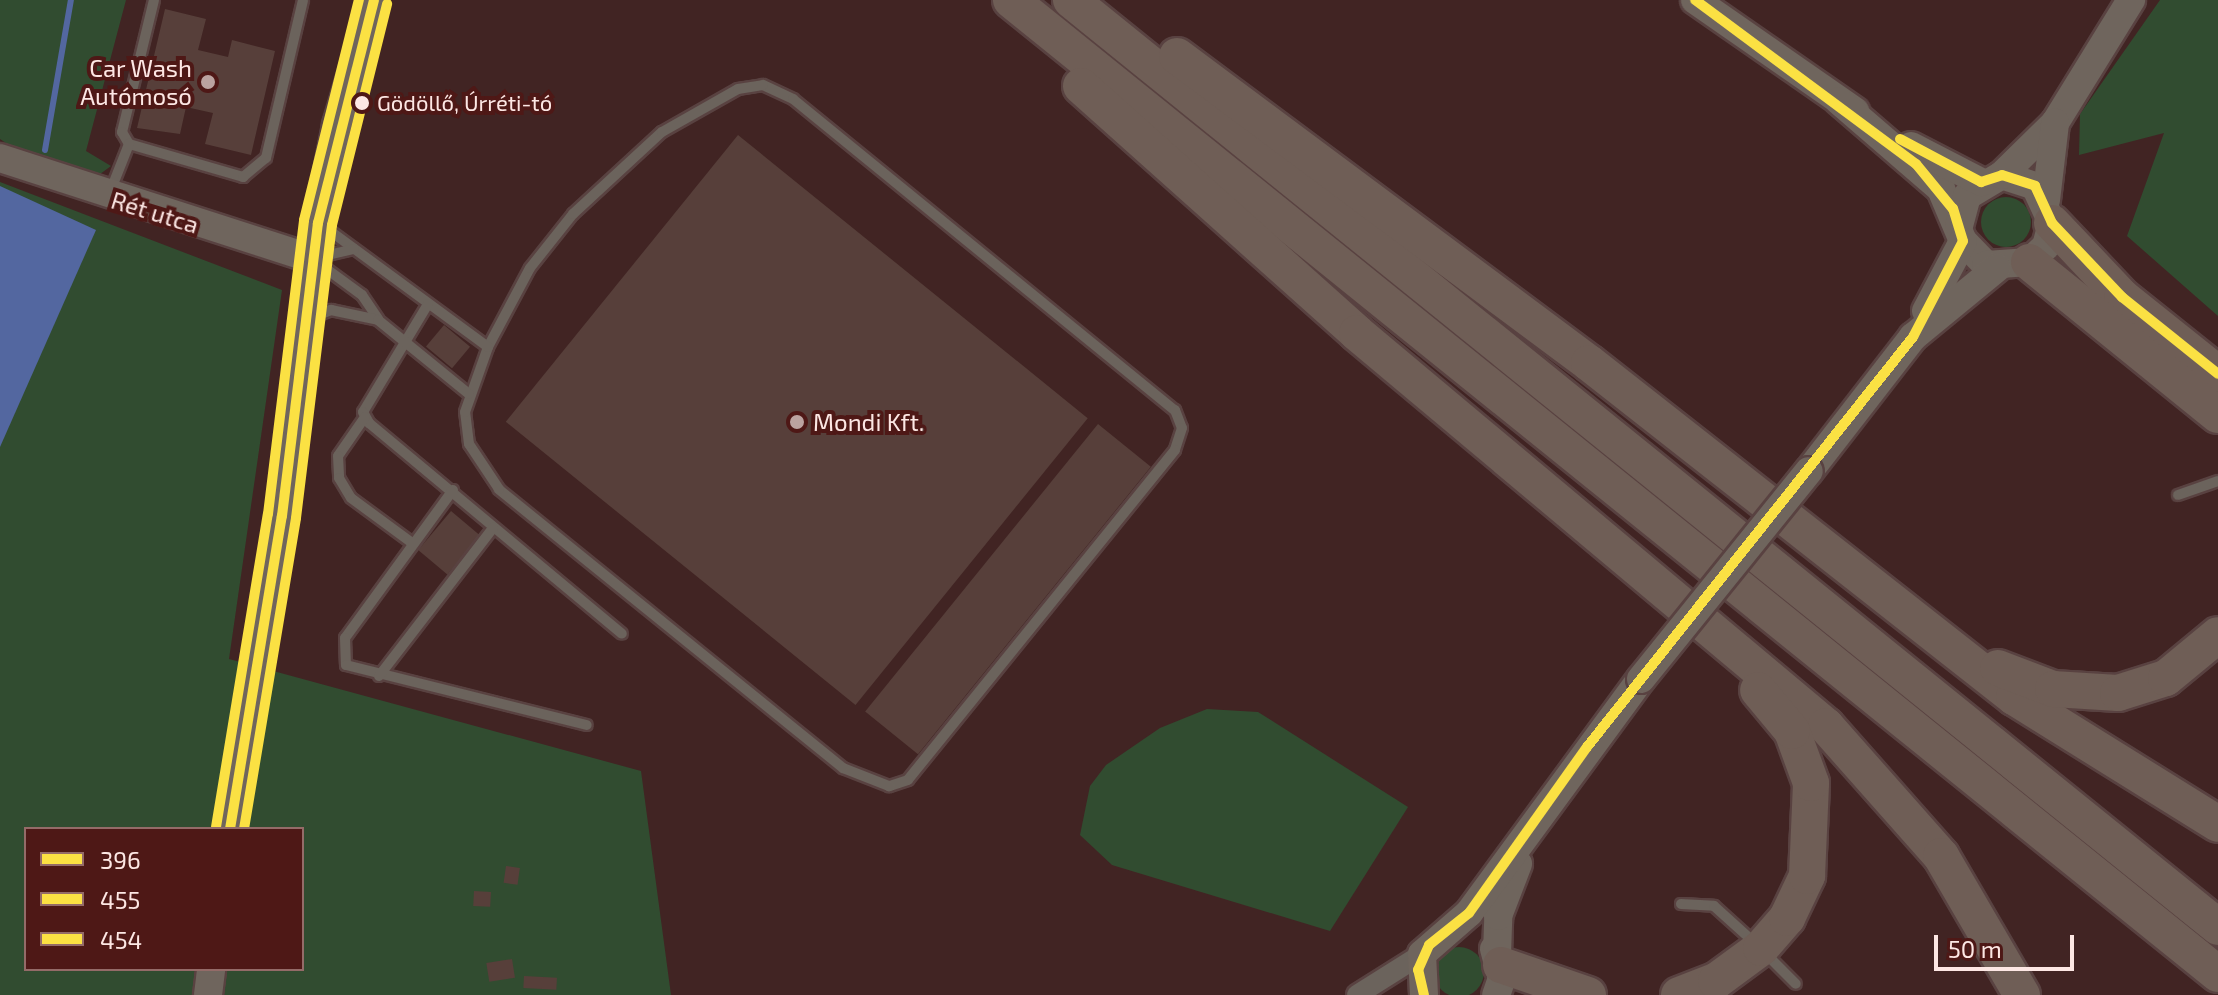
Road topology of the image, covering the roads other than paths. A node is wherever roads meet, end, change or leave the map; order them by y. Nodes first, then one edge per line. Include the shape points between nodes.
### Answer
1 (154, 0) edge
2 (303, 0) edge
3 (374, 0) edge
4 (984, 0) edge
5 (1011, 0) edge
6 (1071, 0) edge
7 (1103, 0) edge
8 (1695, 0) edge
9 (2131, 0) edge
10 (1839, 101) junction
11 (2055, 123) junction
12 (129, 144) junction
13 (0, 158) edge
14 (1992, 179) junction
15 (108, 198) junction
16 (2049, 211) junction
17 (318, 223) junction
18 (1961, 233) junction
19 (354, 249) junction
20 (313, 259) junction
21 (2013, 265) junction
22 (428, 304) junction
23 (306, 320) junction
24 (378, 320) junction
25 (1913, 337) junction
26 (402, 342) junction
27 (488, 347) junction
28 (2218, 374) edge
29 (469, 394) junction
30 (2218, 415) edge
31 (365, 417) junction
32 (2218, 481) edge
33 (453, 490) junction
34 (2178, 495) dead end
35 (493, 528) junction
36 (412, 543) junction
37 (1641, 574) junction
38 (622, 634) dead end
39 (2218, 635) edge
40 (1949, 646) junction
41 (379, 676) junction
42 (587, 725) dead end
43 (1539, 816) junction
44 (2218, 824) edge
45 (230, 827) edge
46 (1681, 904) dead end
47 (2218, 927) edge
48 (1448, 933) junction
49 (1761, 948) junction
50 (1422, 954) junction
51 (211, 971) edge
52 (1498, 971) edge
53 (2218, 974) edge
54 (1796, 984) dead end
55 (208, 995) edge
56 (1357, 995) edge
57 (1424, 995) edge
58 (1588, 995) edge
59 (1679, 995) edge
60 (2022, 995) edge

1 - 12 lane via 119,122
2 - 12 lane via 256,171 220,174
3 - 17 street via 337,125
4 - 37 highway
5 - 53 highway
6 - 47 highway
7 - 40 highway via 1589,363
8 - 10 street
9 - 11 street
10 - 14 street
10 - 18 street via 1941,189
11 - 14 street
11 - 16 street
12 - 15 lane
13 - 15 street, Rét utca
14 - 16 street via 2028,182
14 - 18 street via 1967,196
15 - 20 street, Rét utca
16 - 21 street via 2046,246
16 - 28 highway via 2122,297
17 - 19 lane
17 - 20 street
18 - 21 street
18 - 25 street
19 - 20 lane
19 - 22 lane
20 - 23 street
20 - 24 lane via 362,295
21 - 25 street
21 - 30 highway
22 - 26 lane
22 - 27 lane
23 - 24 lane via 331,310
23 - 45 street
24 - 26 lane
25 - 43 street, bridge
26 - 29 lane
26 - 31 lane
27 - 29 lane
27 - 29 lane via 530,268 621,162 738,89 763,85 793,99 1175,410 1182,428 1175,450 908,780 889,786 843,768 499,489 469,444
31 - 33 lane
31 - 36 lane via 338,456 339,478 351,498
32 - 34 lane
33 - 35 lane
33 - 36 lane
35 - 38 lane
35 - 41 lane
36 - 41 lane via 345,638 346,665
37 - 49 highway via 1752,683 1792,731 1804,758 1812,854 1787,918
37 - 60 highway via 1826,726 1907,811 1991,933
39 - 40 highway via 2166,678 2118,693 2053,689
40 - 44 highway via 2073,738
41 - 42 lane
43 - 48 street
43 - 52 street via 1498,916
46 - 49 lane via 1714,906
48 - 50 street
48 - 52 street via 1476,934
49 - 54 lane
49 - 59 highway via 1716,981
50 - 56 street
50 - 57 street
51 - 55 street
52 - 58 highway

